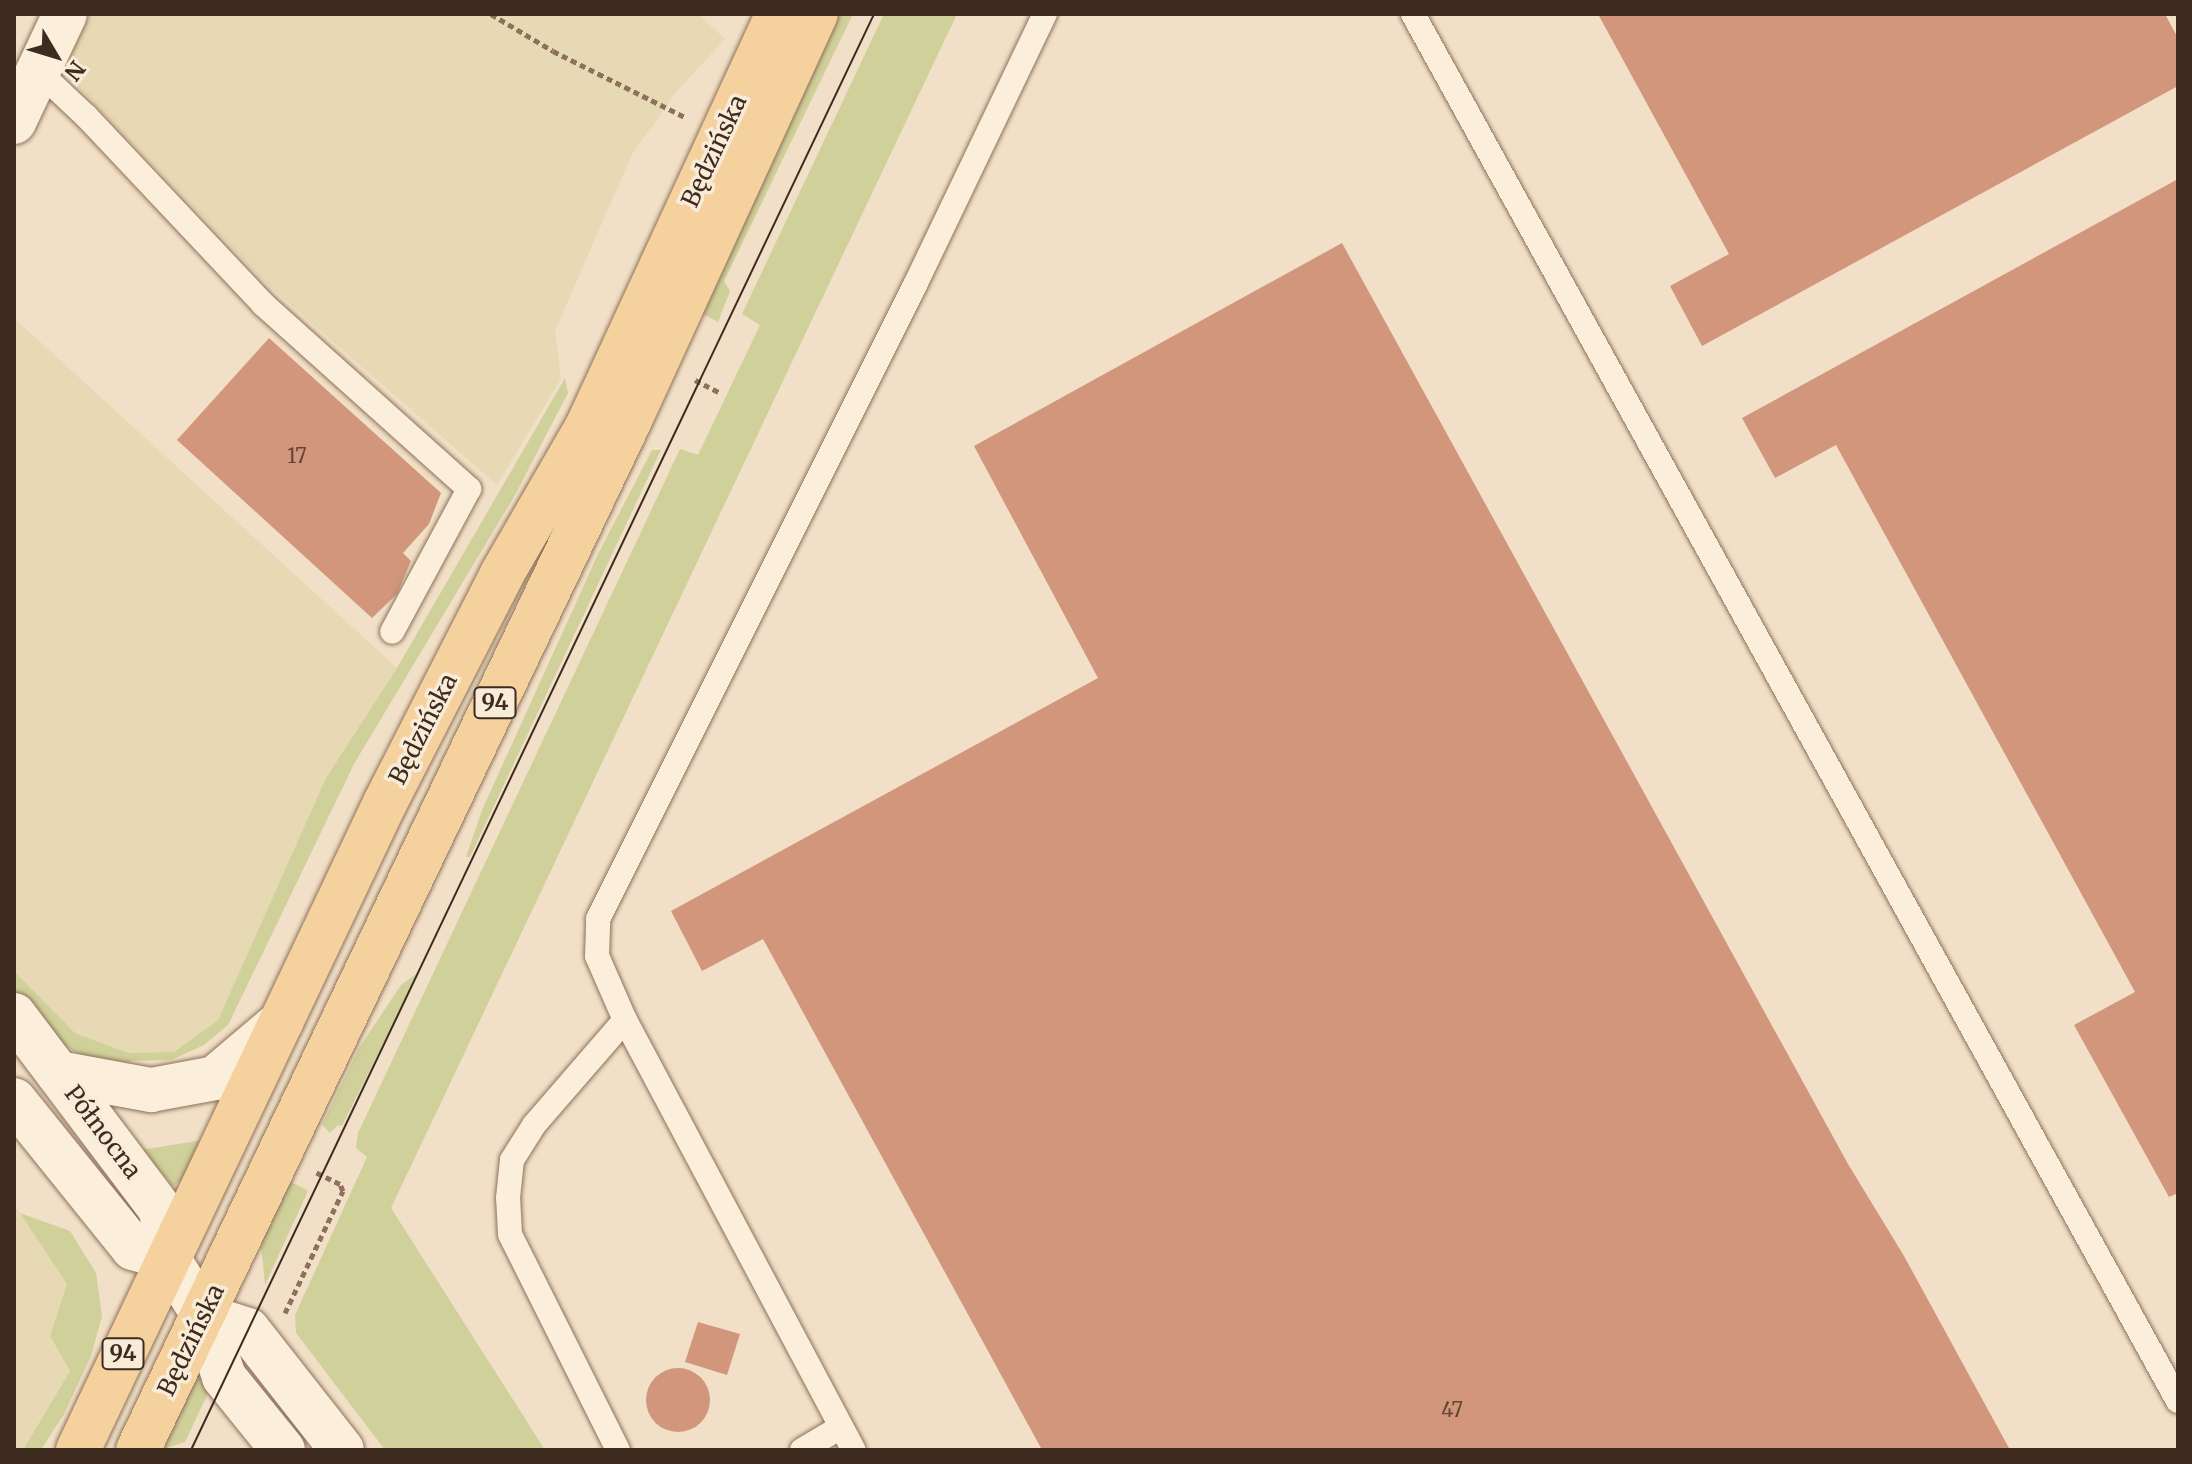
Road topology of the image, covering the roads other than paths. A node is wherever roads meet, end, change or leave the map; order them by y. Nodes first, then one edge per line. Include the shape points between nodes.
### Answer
1 (65, 14) edge
2 (778, 14) edge
3 (816, 14) edge
4 (1045, 14) edge
5 (1413, 14) edge
6 (38, 71) junction
7 (14, 122) edge
8 (392, 632) dead end
9 (14, 1015) edge
10 (625, 1020) junction
11 (281, 1022) junction
12 (58, 1073) junction
13 (14, 1100) edge
14 (168, 1258) junction
15 (204, 1316) junction
16 (2178, 1401) edge
17 (841, 1427) junction
18 (78, 1450) edge
19 (138, 1450) edge
20 (283, 1450) edge
21 (342, 1450) edge
22 (618, 1450) edge
23 (802, 1450) edge
24 (854, 1450) edge

1 - 6 street
2 - 11 main road, Będzińska / 94 via 587,427 495,588
3 - 15 main road, Będzińska / 94 via 629,422
4 - 10 lane via 598,919 597,956
5 - 16 lane
6 - 7 street
6 - 8 lane via 263,304 469,489
9 - 12 street, Północna
10 - 17 lane
10 - 22 lane via 534,1125 512,1160 508,1198 510,1234
11 - 12 street via 215,1078 151,1090
11 - 14 main road, Będzińska / 94
12 - 14 street, Północna via 161,1210
13 - 14 street, Północna via 133,1248
14 - 15 street, Północna
14 - 18 main road, Będzińska / 94
15 - 19 main road, Będzińska / 94
15 - 20 street, Północna via 224,1377
15 - 21 street via 248,1330
17 - 23 lane
17 - 24 lane

